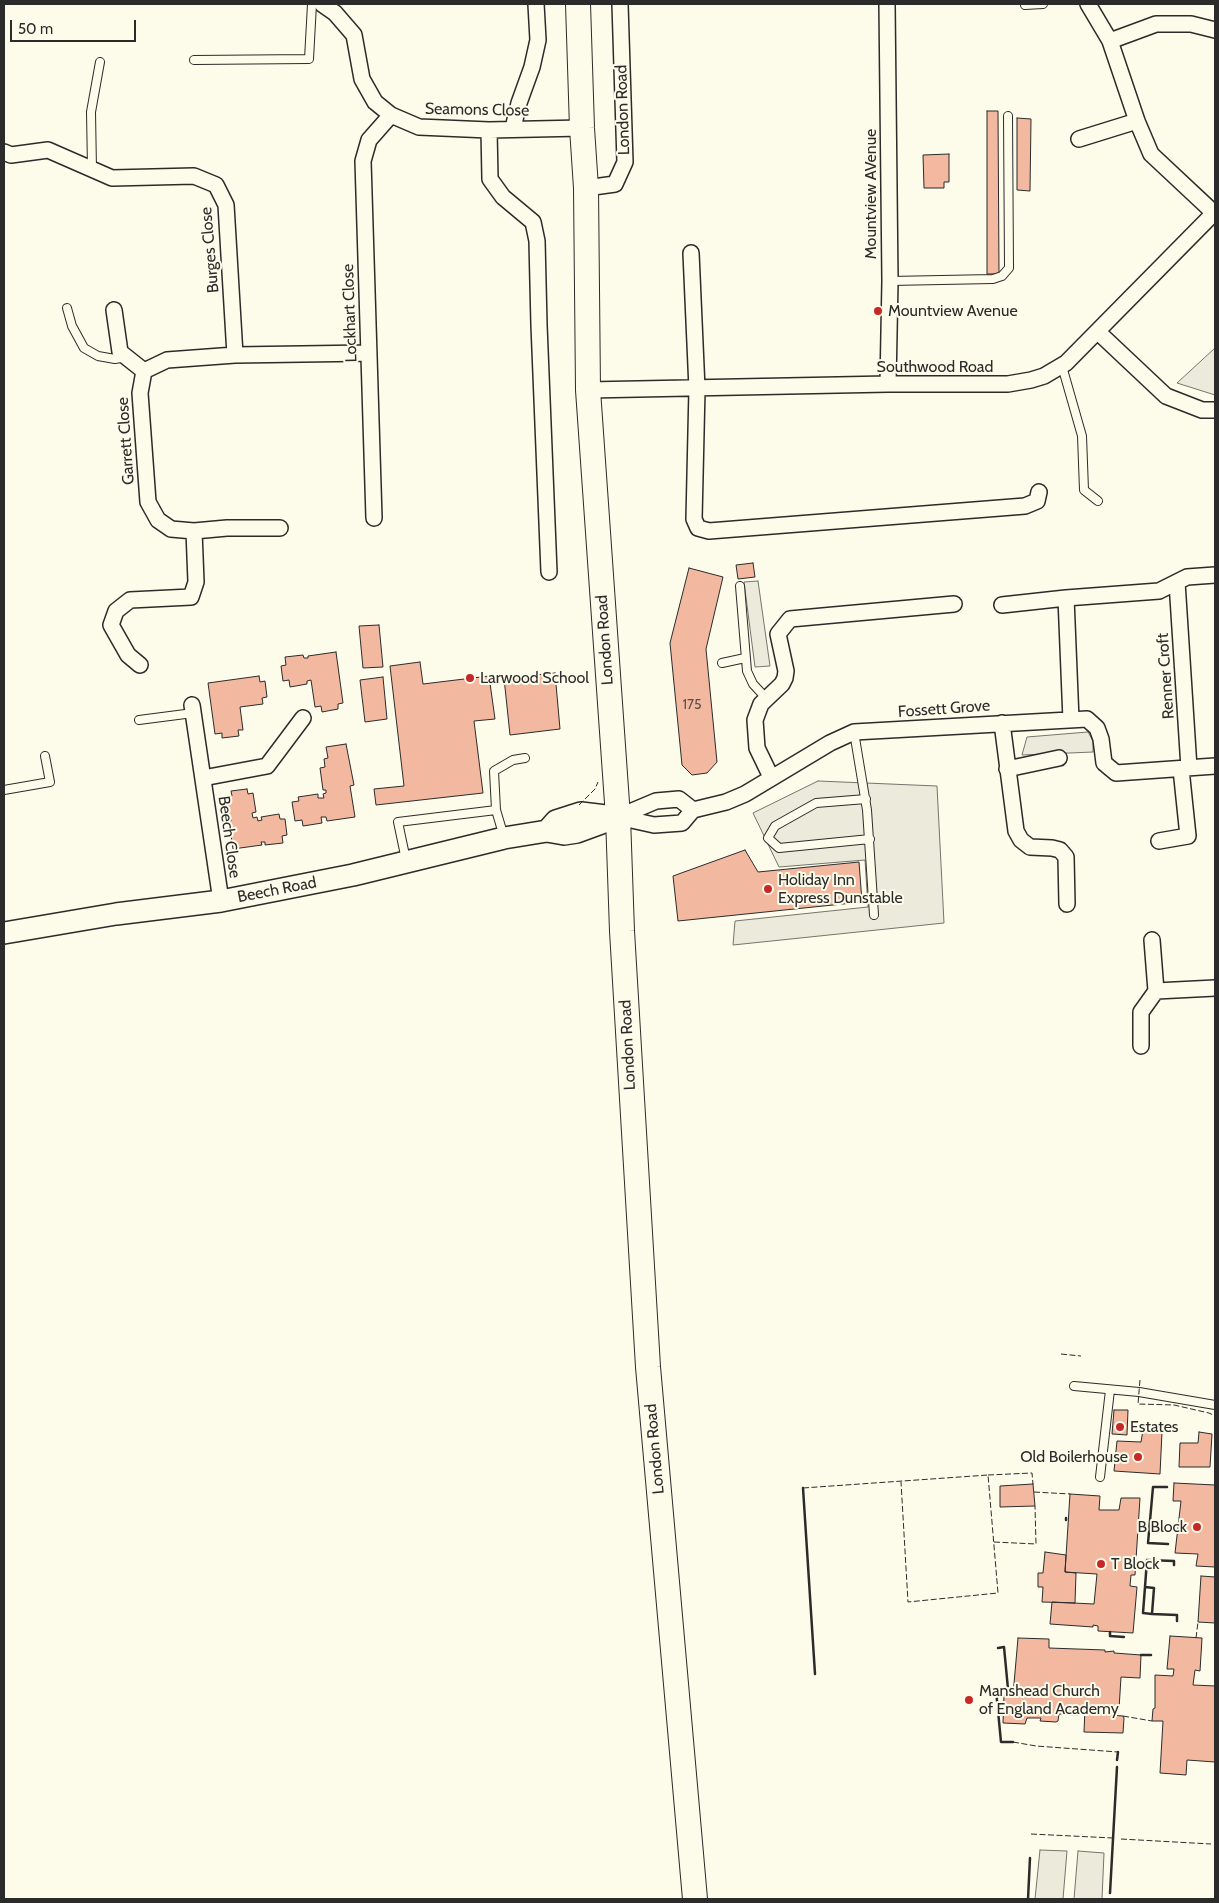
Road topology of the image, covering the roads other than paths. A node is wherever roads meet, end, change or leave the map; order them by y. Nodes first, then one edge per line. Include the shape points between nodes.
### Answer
1 (312, 4) edge
2 (322, 4) edge
3 (536, 4) edge
4 (578, 4) edge
5 (620, 4) edge
6 (888, 4) edge
7 (1043, 4) edge
8 (1088, 4) edge
9 (1025, 5) dead end
10 (338, 8) edge
11 (1215, 30) edge
12 (1110, 41) junction
13 (194, 60) dead end
14 (100, 62) dead end
15 (391, 115) junction
16 (1008, 116) dead end
17 (1137, 121) junction
18 (513, 128) junction
19 (582, 128) junction
20 (489, 130) junction
21 (1079, 139) dead end
22 (4, 152) edge
23 (92, 169) junction
24 (586, 188) junction
25 (1215, 213) edge
26 (690, 253) dead end
27 (890, 281) junction
28 (67, 308) dead end
29 (114, 310) dead end
30 (1098, 332) junction
31 (369, 353) junction
32 (235, 354) junction
33 (126, 357) junction
34 (1062, 366) junction
35 (144, 371) junction
36 (888, 384) junction
37 (697, 388) junction
38 (588, 390) junction
39 (1215, 410) edge
40 (1039, 492) dead end
41 (1098, 501) dead end
42 (374, 518) dead end
43 (280, 528) dead end
44 (194, 531) junction
45 (549, 572) dead end
46 (1215, 575) edge
47 (1177, 582) junction
48 (740, 586) dead end
49 (1066, 598) junction
50 (954, 604) dead end
51 (1002, 605) dead end
52 (745, 658) junction
53 (722, 663) dead end
54 (140, 665) dead end
55 (766, 698) junction
56 (192, 709) joint
57 (303, 718) dead end
58 (139, 720) dead end
59 (1071, 720) junction
60 (1002, 723) junction
61 (854, 732) junction
62 (45, 756) dead end
63 (525, 758) dead end
64 (1059, 758) dead end
65 (1215, 766) edge
66 (1007, 768) junction
67 (1185, 768) junction
68 (771, 777) junction
69 (203, 778) junction
70 (4, 790) edge
71 (866, 799) junction
72 (496, 810) junction
73 (693, 810) junction
74 (618, 817) junction
75 (504, 838) junction
76 (870, 839) junction
77 (1159, 841) dead end
78 (406, 862) junction
79 (221, 901) junction
80 (1067, 904) dead end
81 (874, 915) dead end
82 (4, 933) edge
83 (1152, 940) dead end
84 (1215, 988) edge
85 (1156, 991) junction
86 (1141, 1046) dead end
87 (1074, 1386) dead end
88 (1110, 1390) junction
89 (1215, 1406) edge
90 (1100, 1477) dead end
91 (695, 1899) edge

1 - 13 lane via 310,59
2 - 10 street, Seamons Close
3 - 18 street via 538,40
4 - 19 main road, London Road
5 - 24 street, London Road via 625,162 615,184
6 - 27 street, Mountview AVenue
7 - 9 lane
8 - 12 street
10 - 15 street, Seamons Close via 354,35 362,79 375,102
11 - 12 street via 1191,24 1156,24
12 - 17 street
14 - 23 lane via 91,112
15 - 20 street, Seamons Close via 419,127
15 - 31 street, Lockhart Close via 369,140 363,161
16 - 27 lane via 1009,268 1002,276 993,279
17 - 21 street
17 - 25 street via 1151,154
18 - 19 street, Seamons Close
18 - 20 street, Seamons Close
19 - 24 main road, London Road
20 - 45 street via 490,179 503,197 534,222 538,241
22 - 23 street, Burges Close via 11,155 48,150
23 - 32 street, Burges Close via 112,178 194,176 216,185 226,204
24 - 38 main road, London Road
25 - 30 street, Southwood Road
26 - 37 street
27 - 36 street, Mountview AVenue
28 - 33 lane via 84,348 98,356
29 - 33 street via 120,352
30 - 34 street, Southwood Road
30 - 39 street via 1166,396 1202,410
31 - 32 street
31 - 42 street, Lockhart Close
32 - 35 street via 167,360
33 - 35 street
34 - 36 street, Southwood Road via 1044,376 1008,384
34 - 41 lane via 1082,436 1084,490
35 - 44 street, Garrett Close via 140,393 148,502 158,520 171,529
36 - 37 street, Southwood Road
37 - 38 street, Southwood Road
37 - 40 street via 694,519 698,528 709,531 1025,506 1037,501
38 - 74 main road, London Road
43 - 44 street, Garrett Close
44 - 54 street via 196,582 191,597 130,600 116,611 111,625 128,655
46 - 47 street via 1187,577
47 - 49 street via 1160,591
47 - 67 street, Renner Croft
48 - 52 lane
49 - 51 street
49 - 59 street
50 - 55 street via 790,619 778,634 785,678
52 - 53 lane
52 - 55 lane via 750,678
55 - 68 street via 755,720 755,733 757,748
56 - 58 lane
56 - 69 street, Beech Close
57 - 69 street, Beech Close via 267,766
59 - 60 street, Fossett Grove
59 - 67 street, Fossett Grove via 1086,719 1097,728 1104,763 1116,773
60 - 61 street, Fossett Grove
60 - 66 street
61 - 68 street, Fossett Grove
61 - 71 lane
62 - 70 lane via 50,782
63 - 72 lane via 513,760 494,771
64 - 66 street
65 - 67 street, Fossett Grove
66 - 80 street via 1016,831 1021,840 1030,847 1060,850 1066,857
67 - 77 street via 1188,836
68 - 73 street, Fossett Grove via 745,794
69 - 79 street, Beech Close
71 - 76 lane
71 - 76 lane via 816,803 775,826 768,838 779,848
72 - 75 lane
72 - 78 lane via 398,822
73 - 74 street, Fossett Grove via 682,823 654,825
73 - 74 street via 679,799 656,801
74 - 75 street, Beech Road via 577,832 547,831
74 - 91 main road, London Road via 648,1367
75 - 78 street, Beech Road
76 - 81 lane
78 - 79 street, Beech Road
79 - 82 street, Beech Road
83 - 85 street
84 - 85 street
85 - 86 street via 1141,1012
87 - 88 lane
88 - 89 lane
88 - 90 lane

